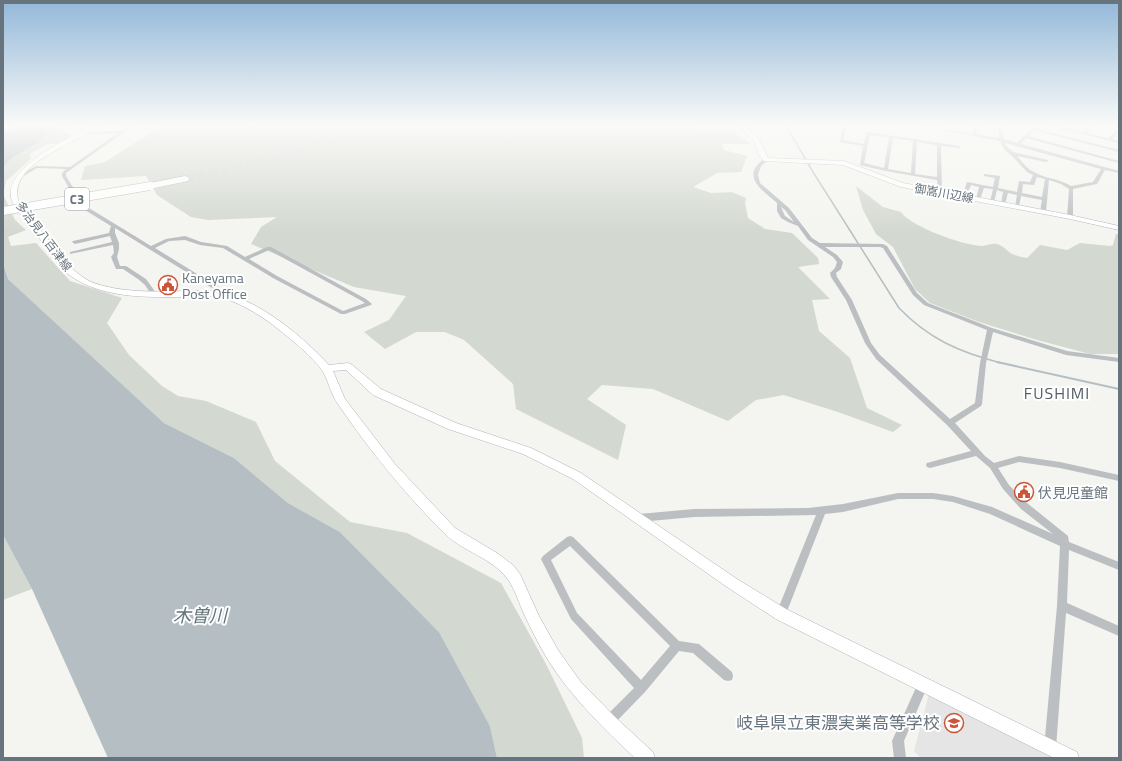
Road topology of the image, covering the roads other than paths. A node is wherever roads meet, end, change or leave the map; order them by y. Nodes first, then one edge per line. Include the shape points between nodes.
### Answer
1 (35, 162) edge
2 (80, 162) edge
3 (764, 162) edge
4 (815, 162) edge
5 (862, 162) edge
6 (887, 162) edge
7 (914, 162) edge
8 (940, 162) edge
9 (1021, 162) edge
10 (1080, 162) edge
11 (71, 168) junction
12 (1104, 168) junction
13 (886, 170) junction
14 (1119, 172) edge
15 (902, 173) junction
16 (1035, 174) junction
17 (914, 175) junction
18 (986, 175) dead end
19 (20, 176) junction
20 (185, 179) tunnel mouth
21 (940, 179) junction
22 (1047, 179) junction
23 (901, 185) junction
24 (982, 186) junction
25 (1070, 188) junction
26 (995, 189) junction
27 (1006, 191) junction
28 (940, 192) junction
29 (1019, 194) junction
30 (964, 197) junction
31 (1044, 199) junction
32 (978, 200) junction
33 (779, 202) junction
34 (992, 202) junction
35 (1003, 204) junction
36 (1017, 207) junction
37 (3, 211) edge
38 (1043, 212) junction
39 (1070, 217) junction
40 (114, 225) junction
41 (800, 225) junction
42 (1119, 228) edge
43 (111, 234) junction
44 (75, 242) dead end
45 (116, 243) junction
46 (818, 246) junction
47 (151, 248) junction
48 (72, 253) dead end
49 (244, 259) junction
50 (153, 293) junction
51 (217, 294) junction
52 (990, 329) junction
53 (1119, 360) edge
54 (327, 369) junction
55 (950, 423) junction
56 (977, 453) junction
57 (930, 464) dead end
58 (993, 466) junction
59 (1119, 478) edge
60 (822, 511) junction
61 (639, 518) junction
62 (1065, 544) junction
63 (1119, 566) edge
64 (1062, 606) junction
65 (781, 614) junction
66 (1119, 631) edge
67 (677, 646) junction
68 (728, 676) dead end
69 (923, 685) junction
70 (641, 688) junction
71 (608, 722) junction
72 (1050, 748) junction
73 (647, 758) edge
74 (900, 758) edge
75 (1071, 758) edge

1 - 19 main road, 多治見八百津線
2 - 11 street
3 - 33 street via 759,165 756,175 758,184
4 - 23 main road, 御嵩川辺線 via 844,163
5 - 13 street via 862,164
6 - 13 street
7 - 17 street
8 - 21 street
9 - 16 street via 1030,173
10 - 12 street
11 - 19 street via 36,167
11 - 40 street via 64,176 82,206
12 - 14 street
12 - 25 street via 1095,183
13 - 15 street
15 - 17 street
15 - 23 street
16 - 22 street
16 - 29 street via 1032,184 1021,182
17 - 21 street
18 - 26 street via 998,178
19 - 50 main road, 多治見八百津線 via 13,195 16,203 76,277 104,288
20 - 37 highway, C3, bridge
21 - 28 street
22 - 25 street
22 - 31 street
23 - 28 main road, 御嵩川辺線
24 - 26 street
24 - 30 street via 969,183
24 - 32 street
25 - 39 street
26 - 27 street
26 - 34 street
27 - 29 street
27 - 35 street
28 - 30 main road, 御嵩川辺線
29 - 31 street
29 - 36 street
30 - 32 main road, 御嵩川辺線
31 - 38 street
32 - 34 main road, 御嵩川辺線
33 - 41 street
33 - 41 street via 781,216
34 - 35 main road, 御嵩川辺線
35 - 36 main road, 御嵩川辺線
36 - 38 main road, 御嵩川辺線
38 - 39 main road, 御嵩川辺線
39 - 42 main road, 御嵩川辺線
40 - 43 street
40 - 47 street
41 - 46 street
43 - 44 street
43 - 45 street
45 - 48 street
45 - 50 street via 114,257 118,268 124,267 148,283
46 - 52 street via 881,245 926,304
46 - 55 street via 840,262 838,269 833,273 834,277 849,300 868,343 878,357
47 - 49 street via 168,240 185,238 200,244 225,247
47 - 51 street via 221,291
49 - 49 street via 269,248 369,304 343,313
50 - 51 main road, 多治見八百津線
51 - 54 main road, 多治見八百津線 via 236,299 275,322
52 - 53 street via 1066,353
52 - 55 street via 978,404
54 - 61 main road via 348,366 377,392 452,426 527,451 577,476
54 - 71 main road via 341,401 391,467 428,508 451,532 508,569 515,578 553,655 574,686
55 - 56 street
56 - 57 street
56 - 58 street
58 - 59 street via 1019,459 1060,464
58 - 62 street via 1014,497 1065,539
60 - 61 street via 694,513
60 - 62 street via 898,496 933,496 953,499 992,511
60 - 65 street
61 - 65 main road
62 - 63 street
62 - 64 street
64 - 66 street
64 - 72 street
65 - 69 main road
67 - 68 street via 695,648
67 - 70 street
67 - 70 street via 570,540 546,559 574,616
69 - 72 main road
69 - 74 street via 898,741
70 - 71 street
71 - 73 main road
72 - 75 main road

